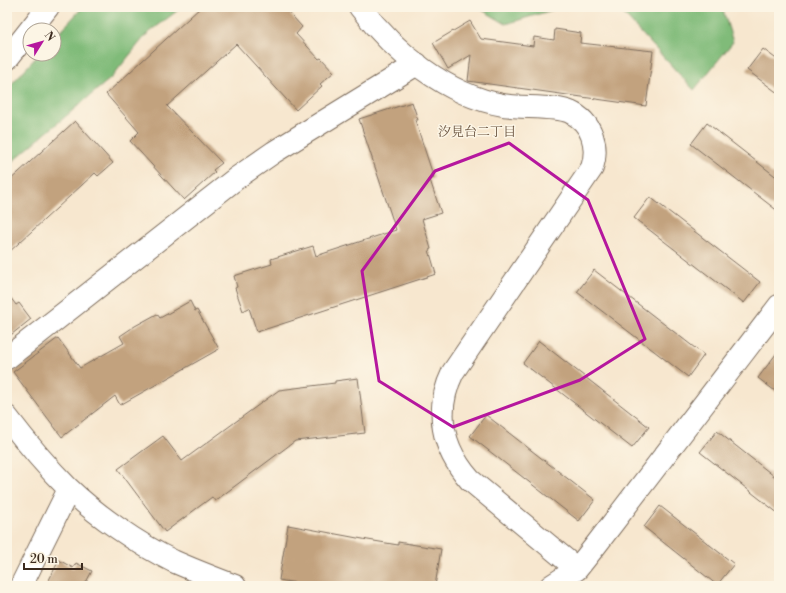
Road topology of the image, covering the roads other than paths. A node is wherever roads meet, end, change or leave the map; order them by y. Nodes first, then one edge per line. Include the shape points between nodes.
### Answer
1 (48, 7) edge
2 (360, 7) edge
3 (7, 59) edge
4 (417, 64) junction
5 (779, 306) edge
6 (7, 358) edge
7 (7, 417) edge
8 (69, 489) junction
9 (577, 569) junction
10 (21, 586) edge
11 (235, 586) edge
12 (551, 586) edge

1 - 3 street
2 - 4 street via 393,43
4 - 6 street via 238,177
4 - 9 street via 442,82 484,101 568,111 590,130 594,142 596,157 592,168 453,372 446,386 442,411 449,450 466,476
5 - 9 street
7 - 8 street
8 - 10 street
8 - 11 street via 136,540 172,560
9 - 12 street

